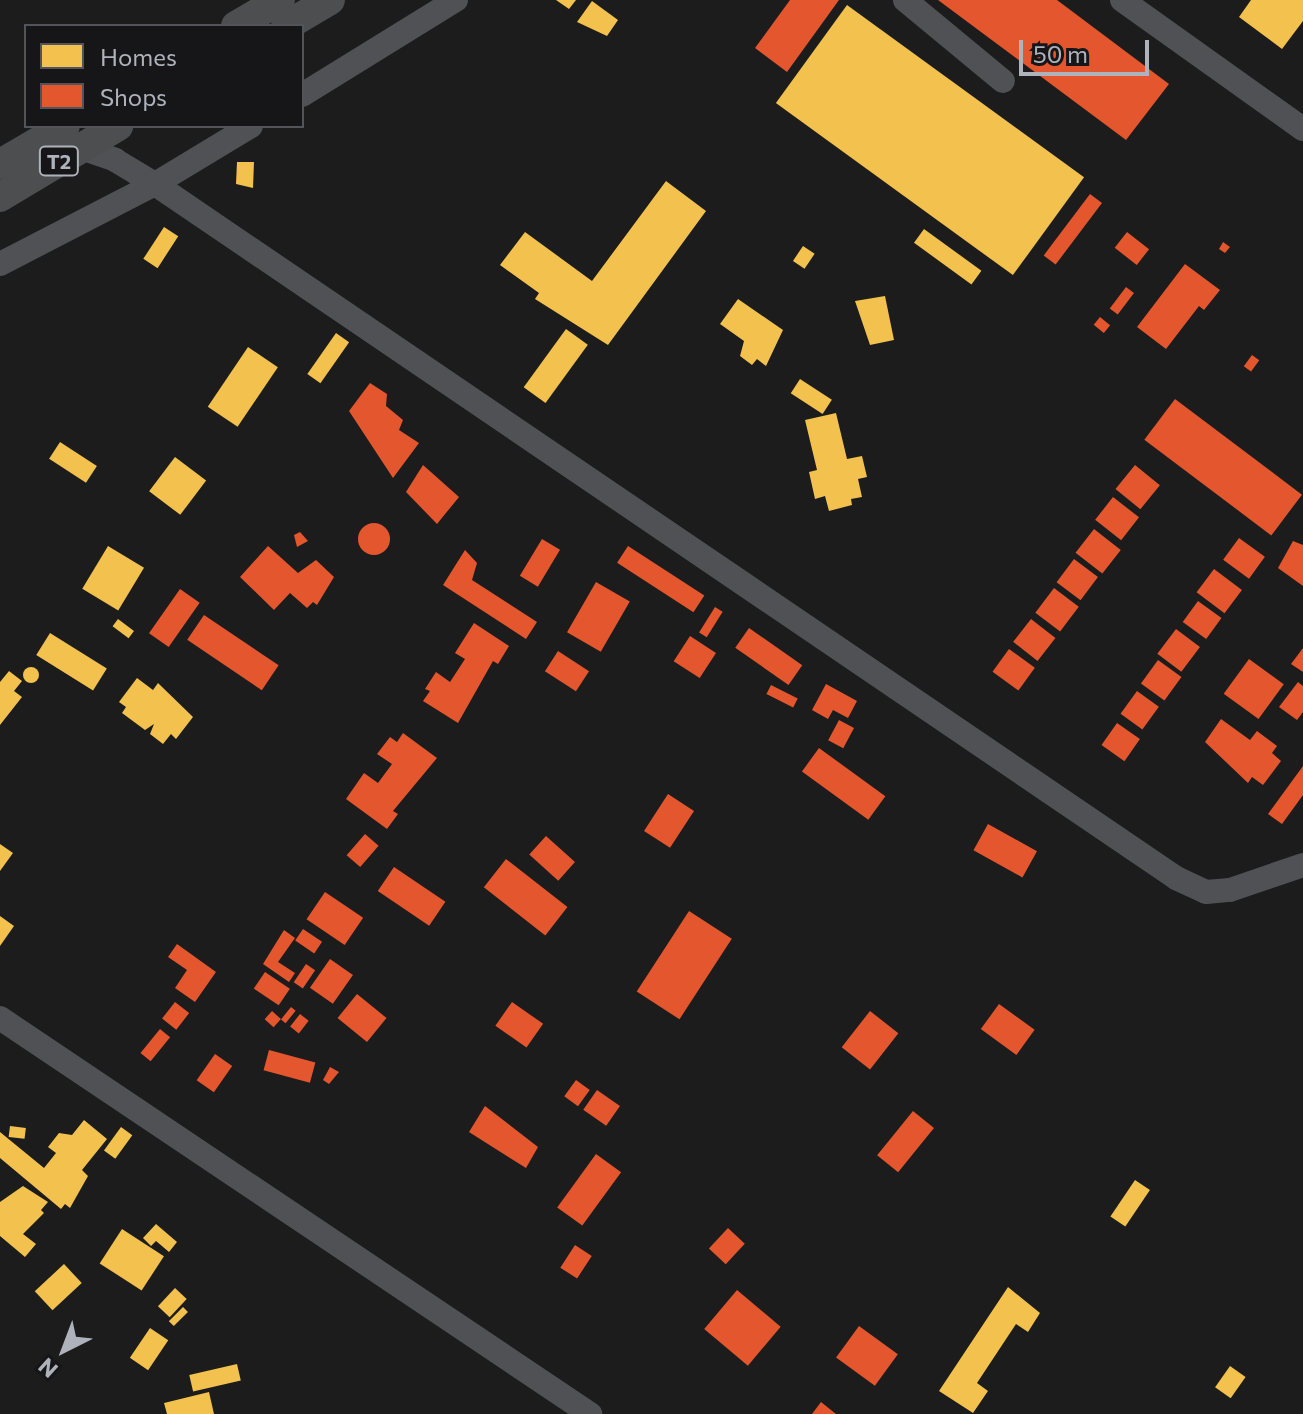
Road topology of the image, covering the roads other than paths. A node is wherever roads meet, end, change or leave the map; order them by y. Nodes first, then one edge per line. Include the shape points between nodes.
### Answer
1 (280, 0) edge
2 (330, 0) edge
3 (456, 0) edge
4 (905, 0) edge
5 (1122, 0) edge
6 (239, 24) edge
7 (289, 24) edge
8 (1003, 81) dead end
9 (304, 94) edge
10 (110, 128) edge
11 (248, 128) edge
12 (1303, 129) edge
13 (73, 137) edge
14 (0, 164) edge
15 (155, 184) junction
16 (0, 197) edge
17 (0, 264) edge
18 (1303, 865) edge
19 (0, 1018) edge
20 (590, 1414) edge

1 - 6 main road
2 - 7 main road
3 - 9 street
4 - 8 street
5 - 12 street
10 - 13 main road, T2
11 - 15 street
13 - 14 main road, T2
13 - 15 street
13 - 16 main road, T2
15 - 17 street
15 - 18 street via 1176,878 1206,892 1230,890
19 - 20 street

